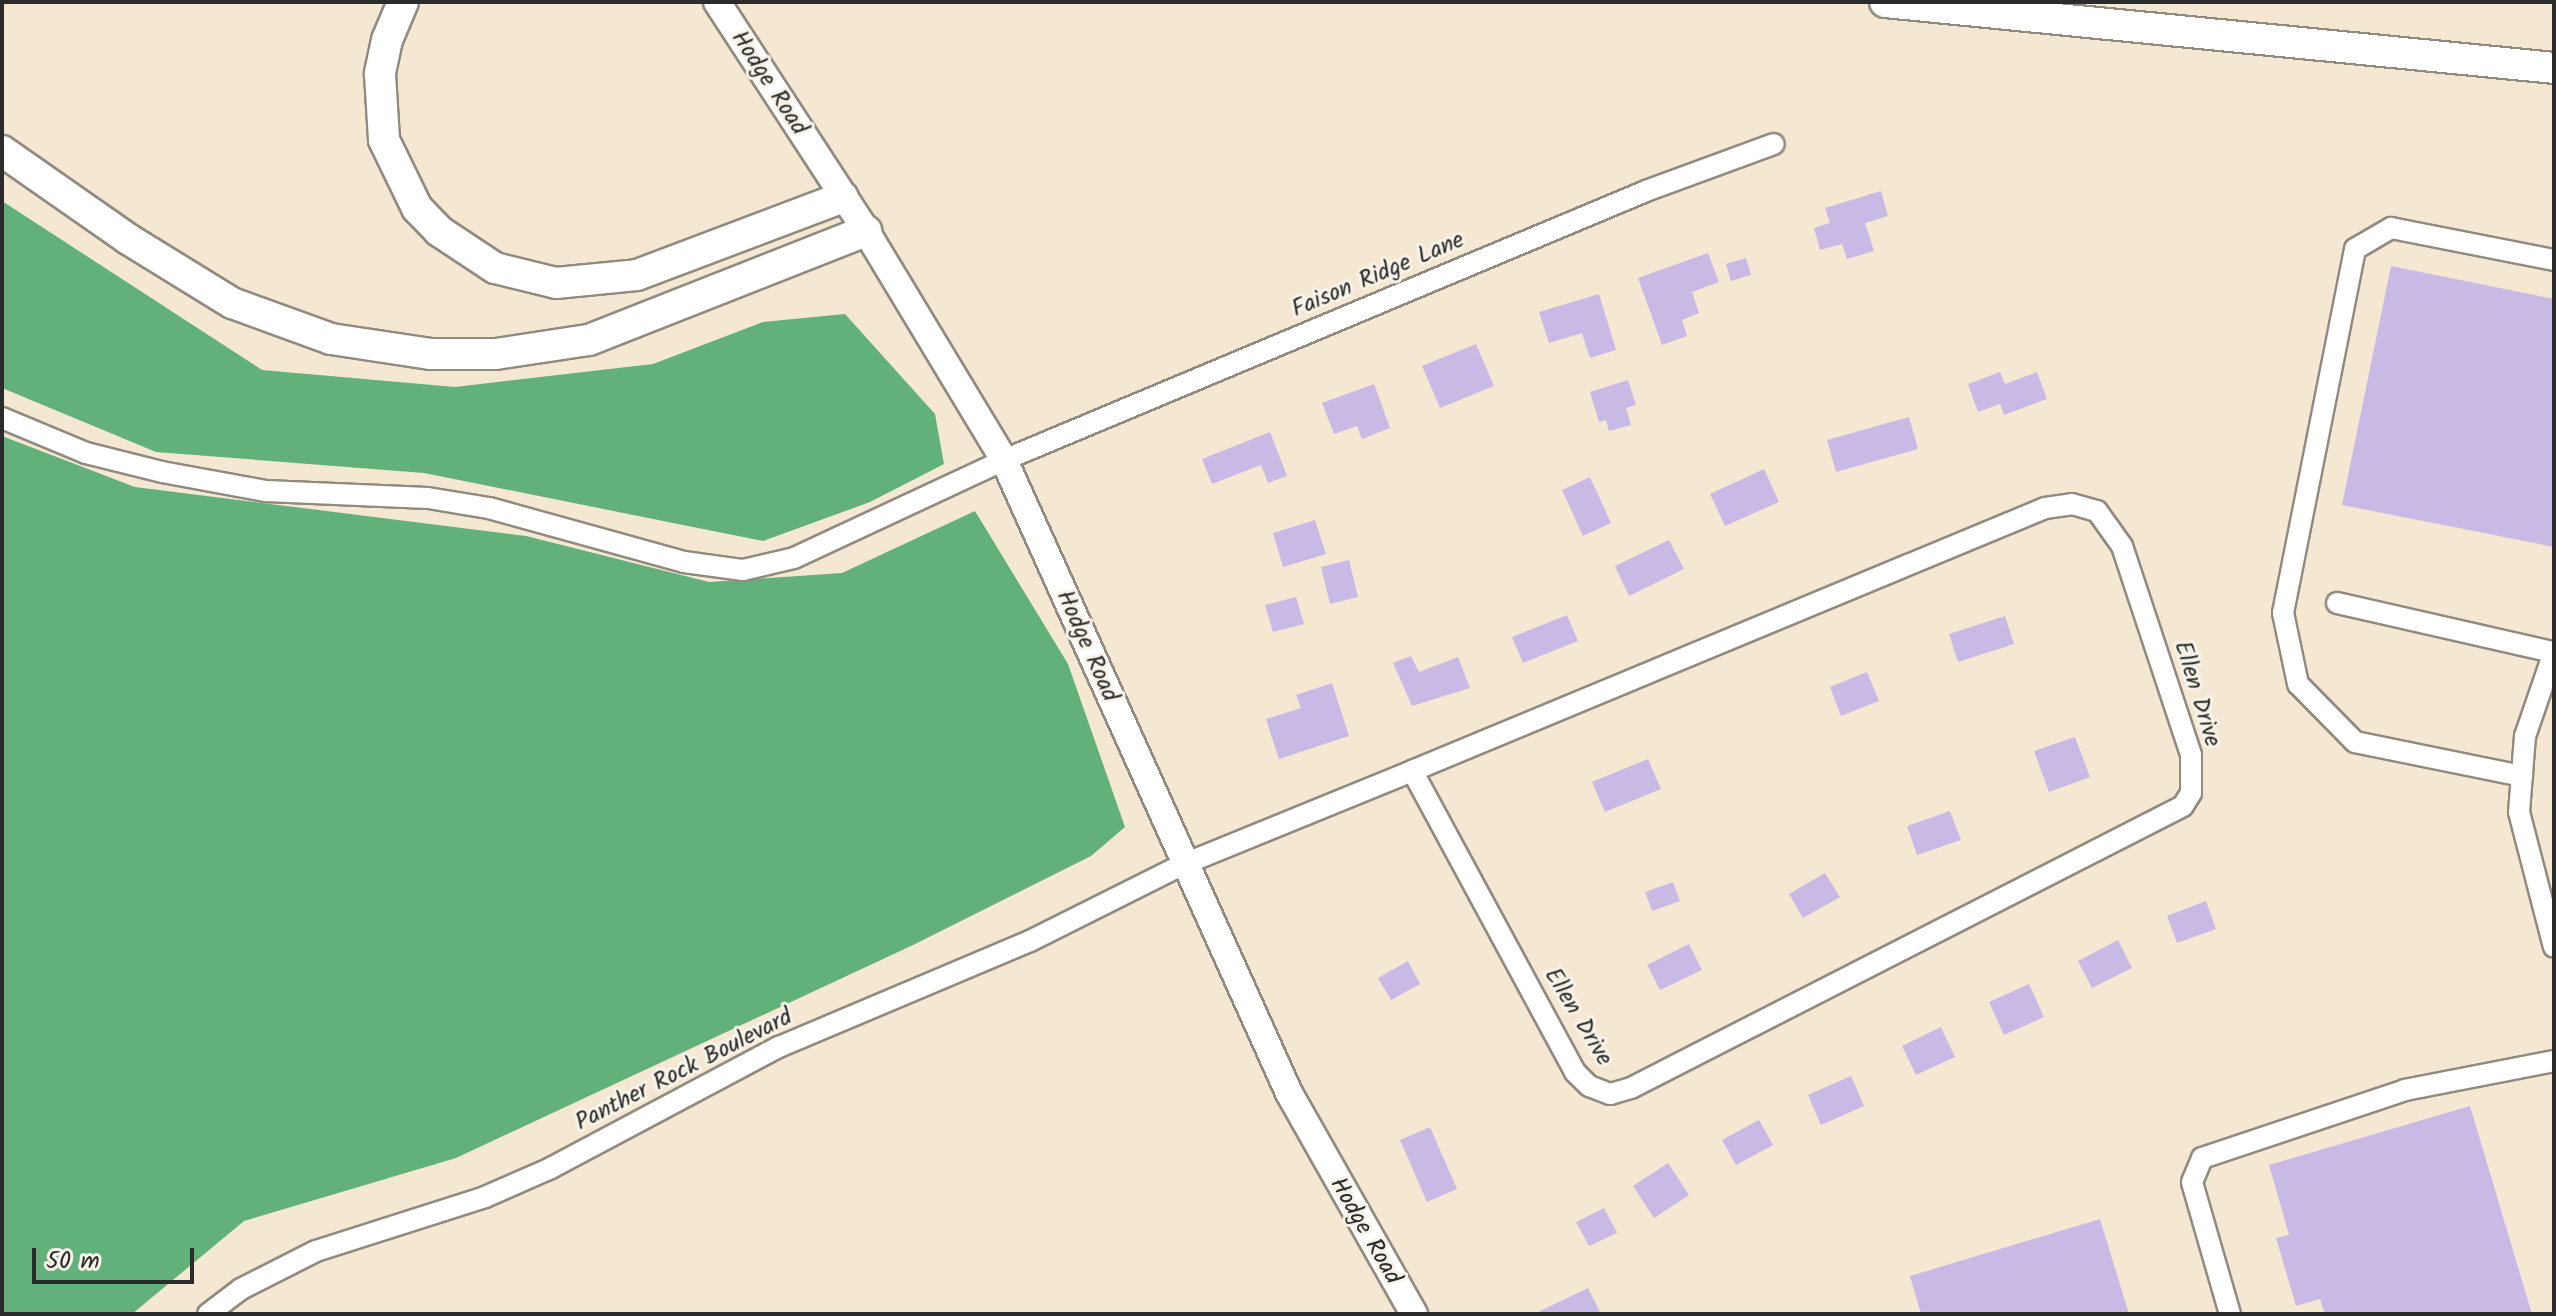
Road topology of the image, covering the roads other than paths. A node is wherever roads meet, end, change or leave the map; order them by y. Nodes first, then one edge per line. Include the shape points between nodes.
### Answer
1 (403, 2) edge
2 (717, 2) edge
3 (1885, 2) edge
4 (2456, 59) junction
5 (2554, 68) edge
6 (2554, 82) edge
7 (1774, 144) dead end
8 (2, 151) edge
9 (843, 197) junction
10 (866, 231) junction
11 (2554, 260) edge
12 (2, 418) edge
13 (1004, 460) junction
14 (2337, 603) dead end
15 (2554, 652) edge
16 (1412, 771) junction
17 (2522, 776) junction
18 (1182, 865) junction
19 (2548, 907) edge
20 (2554, 947) edge
21 (2554, 1061) edge
22 (208, 1314) edge
23 (1414, 1314) edge
24 (2230, 1314) edge

1 - 9 highway via 380,74 384,140 417,208 439,231 495,268 556,283 637,275
2 - 9 main road, Hodge Road
3 - 4 highway
4 - 5 highway
4 - 6 highway
7 - 13 street, Faison Ridge Lane via 1646,191
8 - 10 highway via 232,303 331,339 430,354 496,354 589,340
9 - 10 main road, Hodge Road
10 - 13 main road, Hodge Road
11 - 17 street via 2391,228 2355,249 2283,613 2298,684 2355,742
12 - 13 street, Faison Ridge Lane via 86,453 162,472 266,491 474,505 684,562 743,570 794,558
13 - 18 main road, Hodge Road
14 - 15 street
15 - 17 street via 2525,736
16 - 16 street, Ellen Drive via 1575,1072 1589,1086 1610,1094 2162,820 2183,806 2193,779 2191,755 2122,546 2097,511 2072,504 2045,508
16 - 18 street, Ellen Drive
17 - 19 street via 2519,812
18 - 22 street, Panther Rock Boulevard via 1030,941 779,1047 538,1174 485,1197 316,1251 241,1289
18 - 23 main road, Hodge Road via 1289,1093
19 - 20 street
21 - 24 street via 2405,1090 2202,1158 2192,1182

